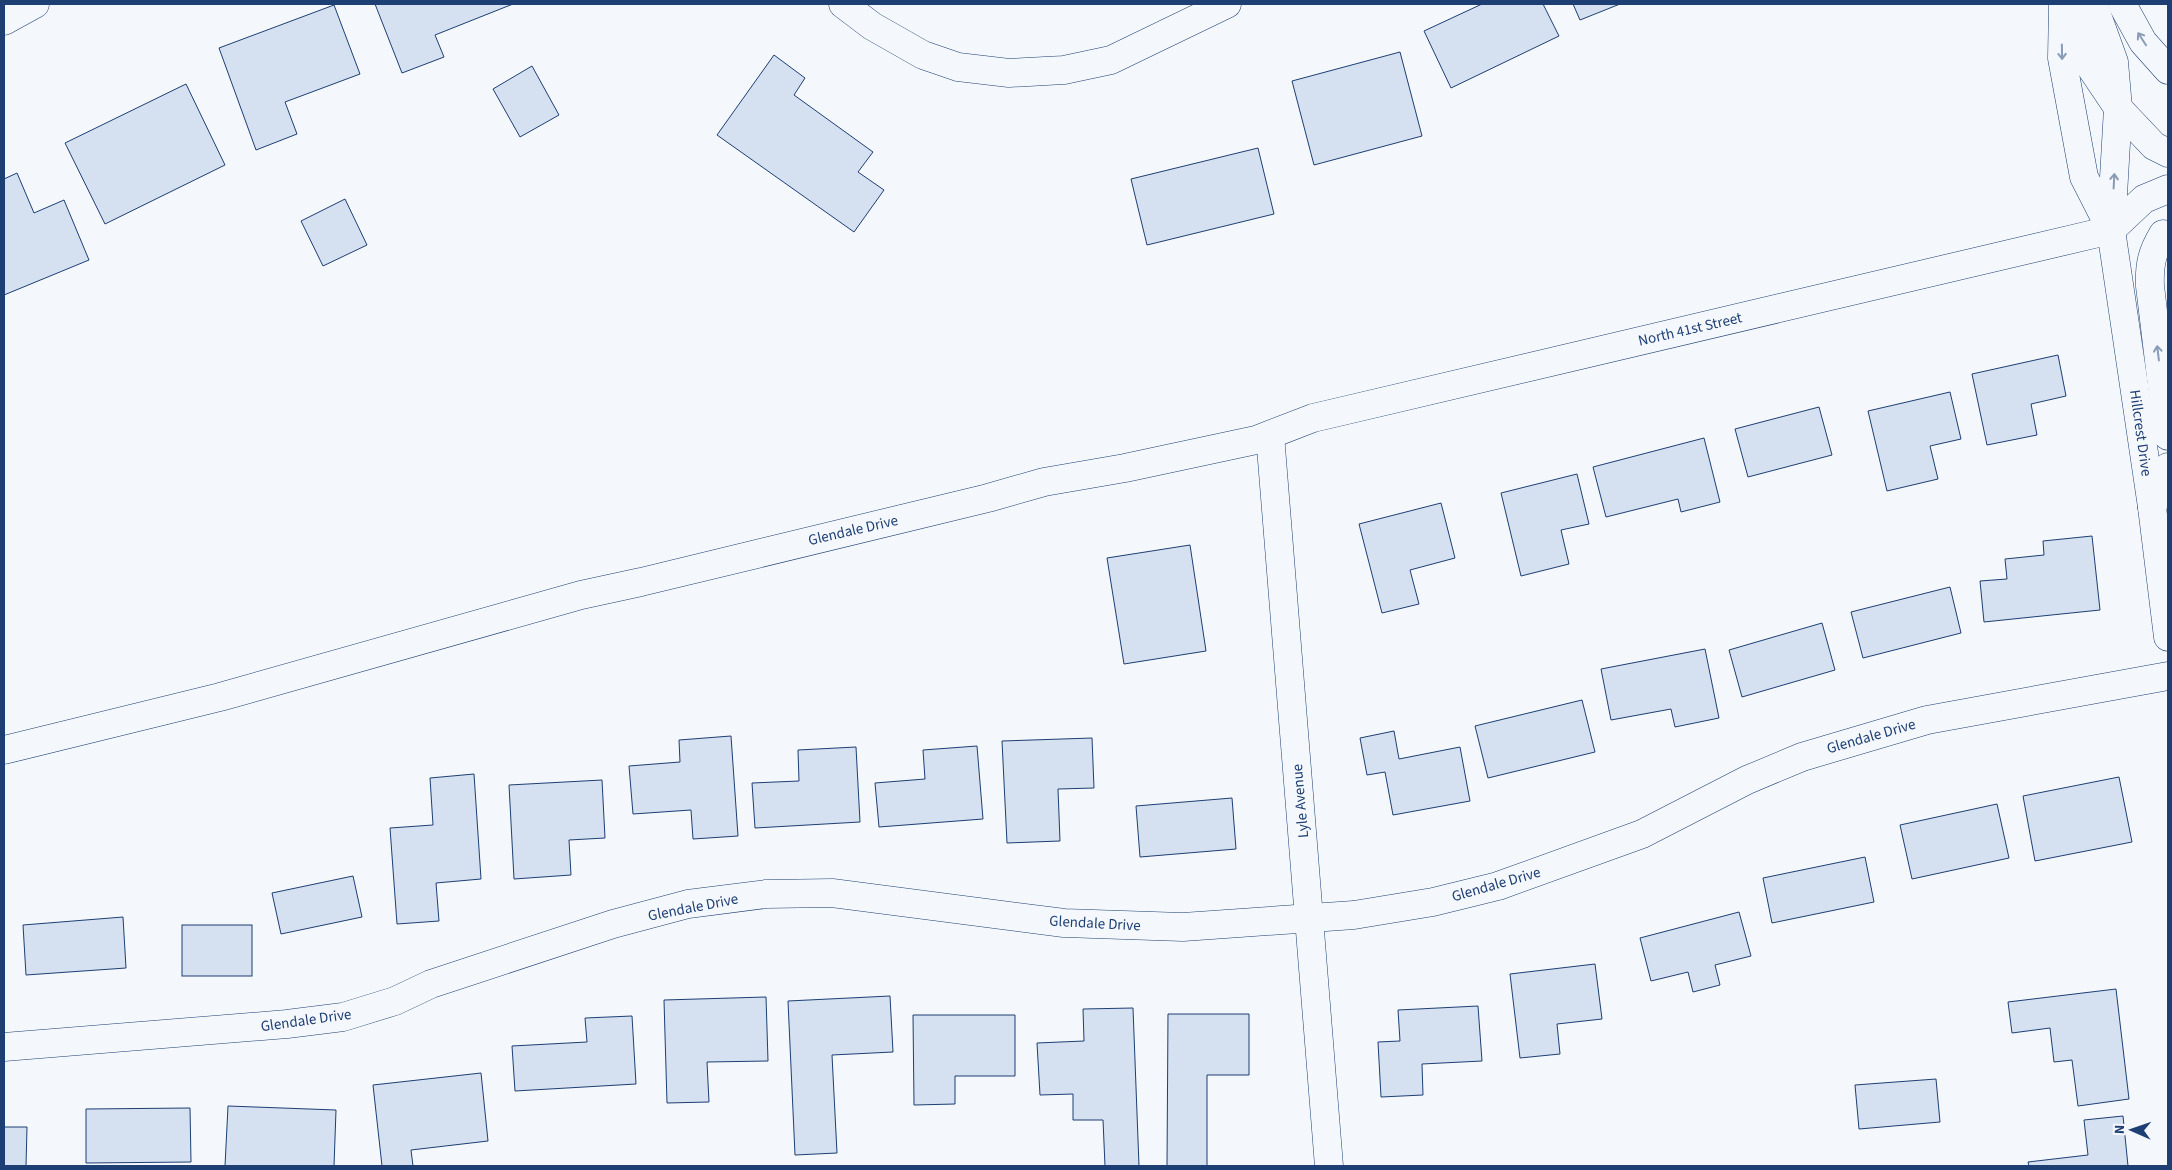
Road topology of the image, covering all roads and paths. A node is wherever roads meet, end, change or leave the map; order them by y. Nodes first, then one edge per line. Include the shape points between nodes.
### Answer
1 (35, 4) edge
2 (843, 4) edge
3 (1227, 4) edge
4 (2063, 4) edge
5 (2072, 4) edge
6 (2093, 4) edge
7 (2122, 4) edge
8 (4, 20) edge
9 (2168, 70) edge
10 (2118, 108) junction
11 (2168, 153) edge
12 (2168, 189) edge
13 (2111, 230) junction
14 (2166, 234) edge
15 (1270, 435) junction
16 (2168, 436) edge
17 (2168, 468) edge
18 (2152, 507) junction
19 (2168, 637) edge
20 (2168, 676) edge
21 (4, 750) edge
22 (1309, 918) junction
23 (4, 1047) edge
24 (1329, 1166) edge

1 - 8 street
2 - 3 street via 872,26 923,55 958,66 1009,73 1064,70 1111,60
4 -> 13 street, Hillcrest Drive via 2062,58 2084,177
5 - 10 street via 2089,65
6 - 10 street, Hillcrest Drive via 2114,62
9 -> 7 street via 2143,42
10 - 11 street via 2154,146
13 -> 10 street, Hillcrest Drive
12 - 13 street, North 41st Street via 2144,199
13 - 14 street, North 41st Street
13 - 15 street, North 41st Street via 1313,418
13 - 18 street, Hillcrest Drive
16 -> 14 street via 2150,286 2154,249
15 - 21 street, Glendale Drive via 1044,482 581,595 220,696
15 - 22 street, Lyle Avenue
17 - 18 street
18 - 19 street, Hillcrest Drive
20 - 22 street, Glendale Drive via 1928,720 1802,757 1747,780 1642,834 1498,886 1433,902 1362,914
22 - 23 street, Glendale Drive via 1183,927 1064,923 832,893 766,894 688,904 613,924 431,984 395,1001 343,1017
22 - 24 street, Lyle Avenue

